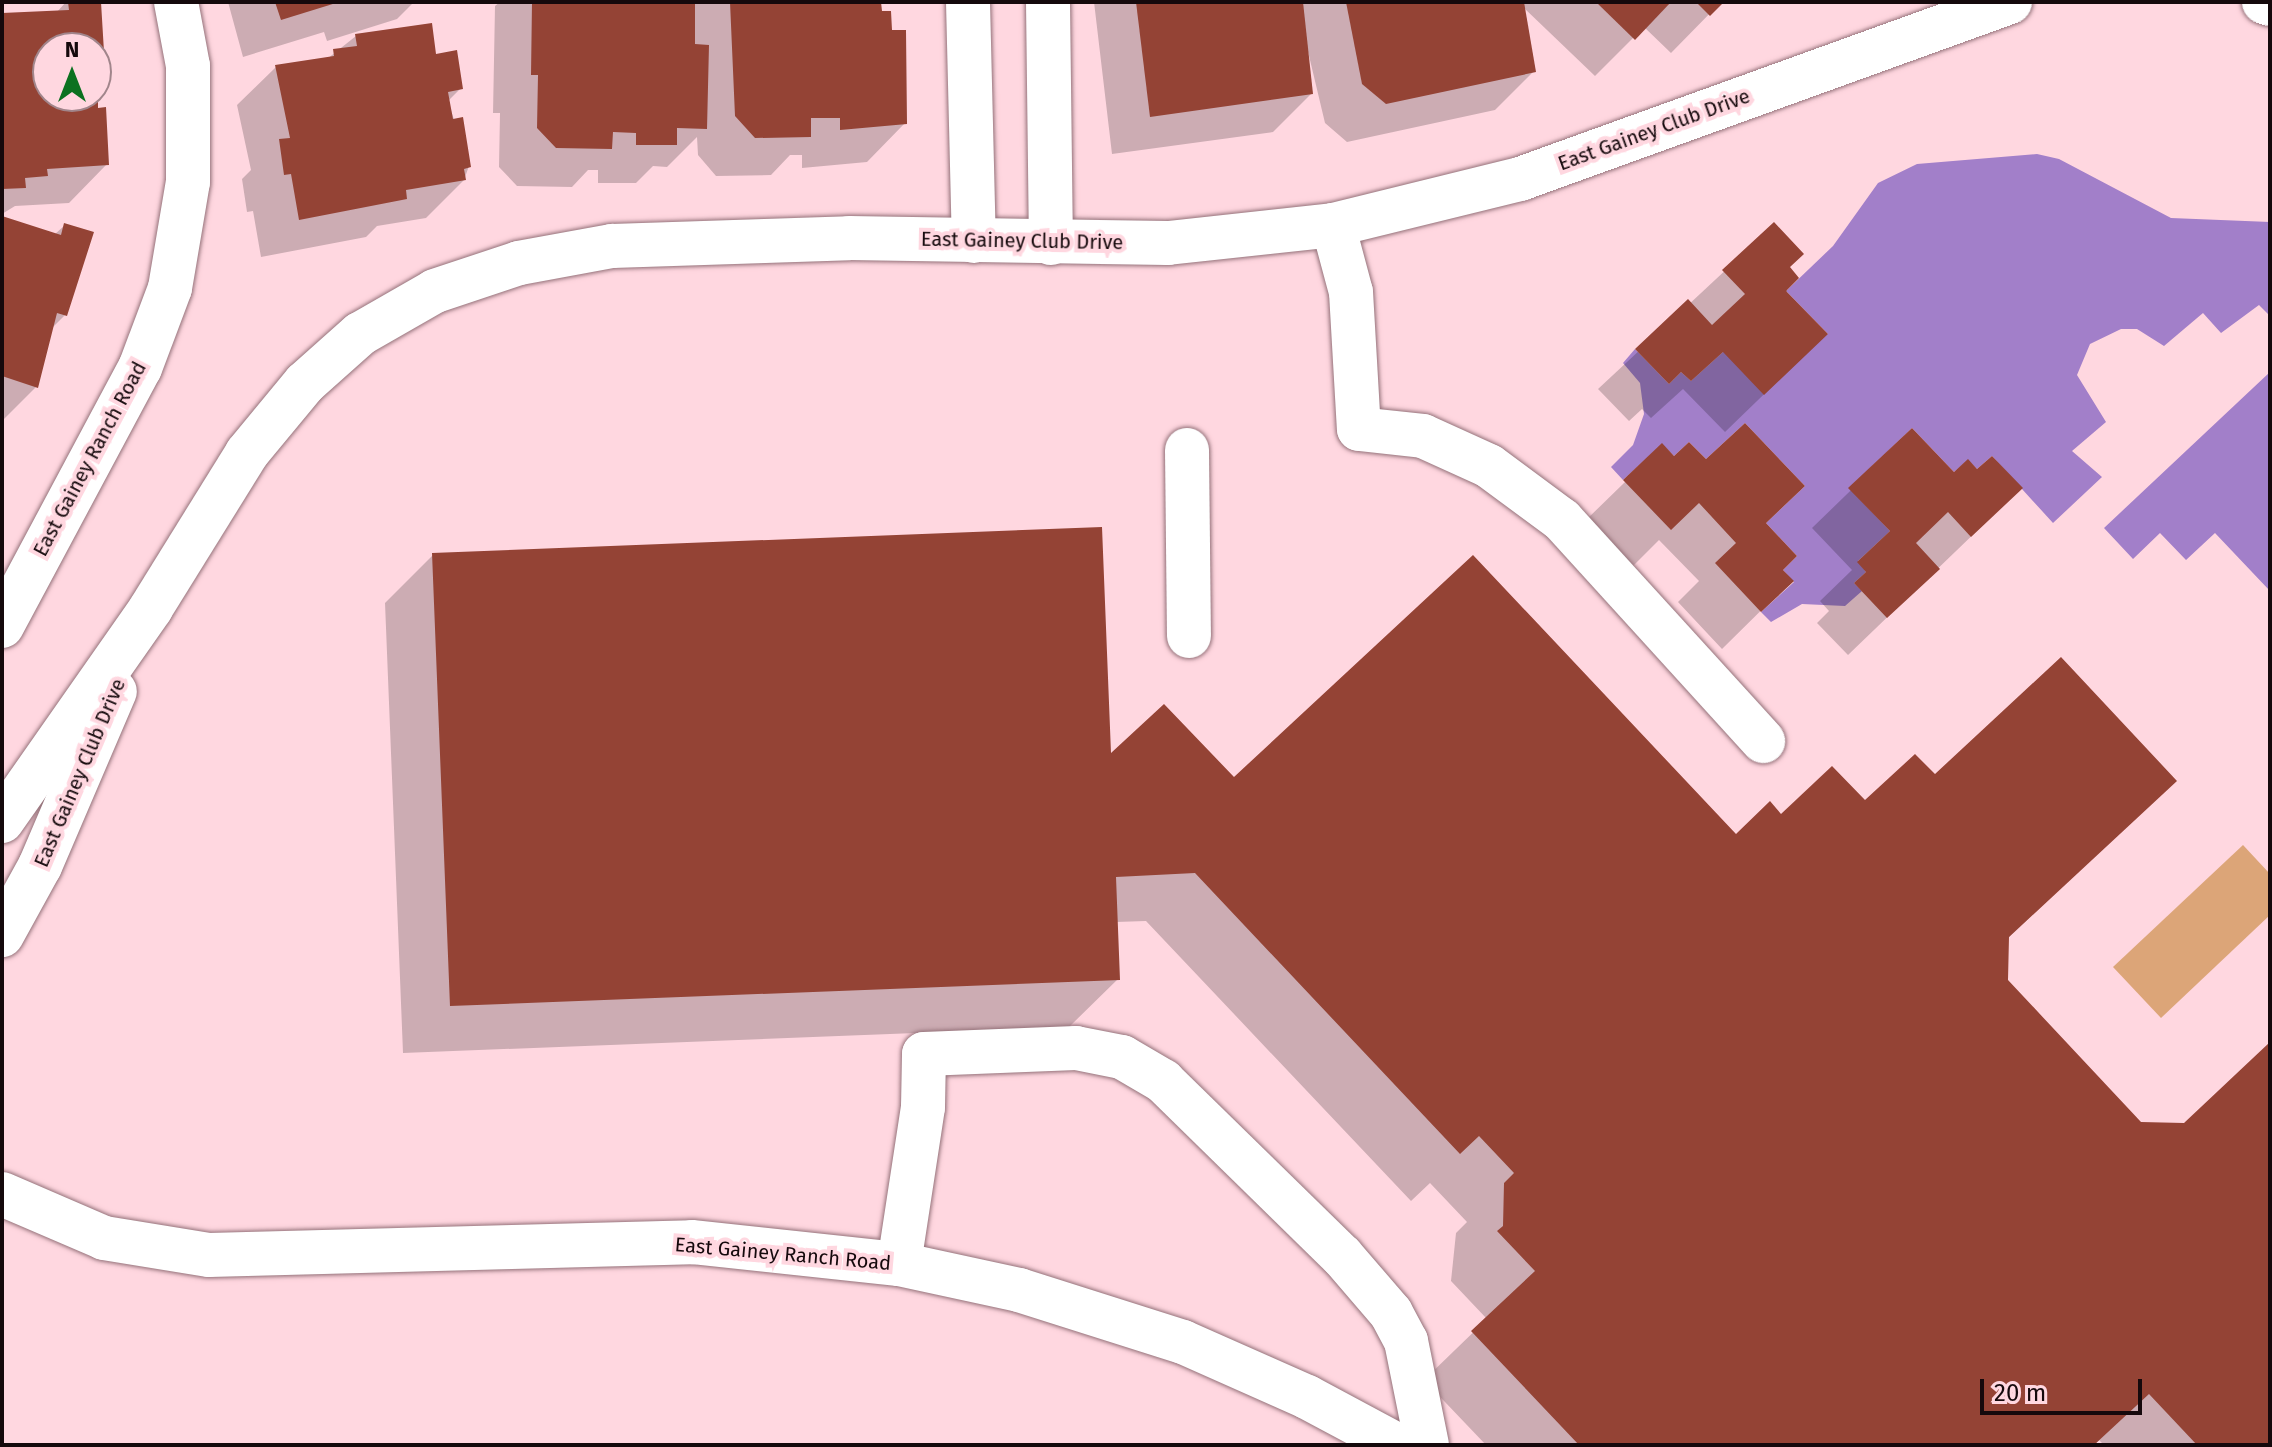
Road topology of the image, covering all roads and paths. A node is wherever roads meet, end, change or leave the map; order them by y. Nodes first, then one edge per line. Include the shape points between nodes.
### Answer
1 (176, 2) edge
2 (968, 2) edge
3 (1048, 2) edge
4 (2010, 2) edge
5 (2264, 2) edge
6 (2270, 4) edge
7 (1333, 225) junction
8 (974, 241) junction
9 (1051, 243) junction
10 (1187, 450) dead end
11 (151, 608) junction
12 (2, 626) edge
13 (1189, 636) dead end
14 (1763, 741) dead end
15 (2, 821) edge
16 (2, 935) edge
17 (2, 1194) edge
18 (899, 1264) junction
19 (1397, 1445) edge
20 (1427, 1445) edge

1 - 12 street, East Gainey Ranch Road via 188,66 188,182 170,288 140,368
2 - 8 street
3 - 9 street
4 - 7 street, East Gainey Club Drive via 1520,179
5 - 6 street
7 - 9 street, East Gainey Club Drive via 1168,243
7 - 14 street via 1351,292 1359,429 1423,436 1476,460 1562,520
8 - 9 street, East Gainey Club Drive
8 - 11 street, East Gainey Club Drive via 849,238 612,246 519,263 435,291 360,334 305,383 247,453
10 - 13 street
11 - 15 street, East Gainey Club Drive
11 - 16 street, East Gainey Club Drive via 40,866
17 - 18 street, East Gainey Ranch Road via 104,1238 209,1255 692,1242
18 - 19 street, East Gainey Ranch Road via 1019,1290 1183,1342 1307,1397
18 - 20 street via 923,1107 924,1054 1076,1048 1122,1057 1163,1081 1342,1256 1391,1313 1406,1341

